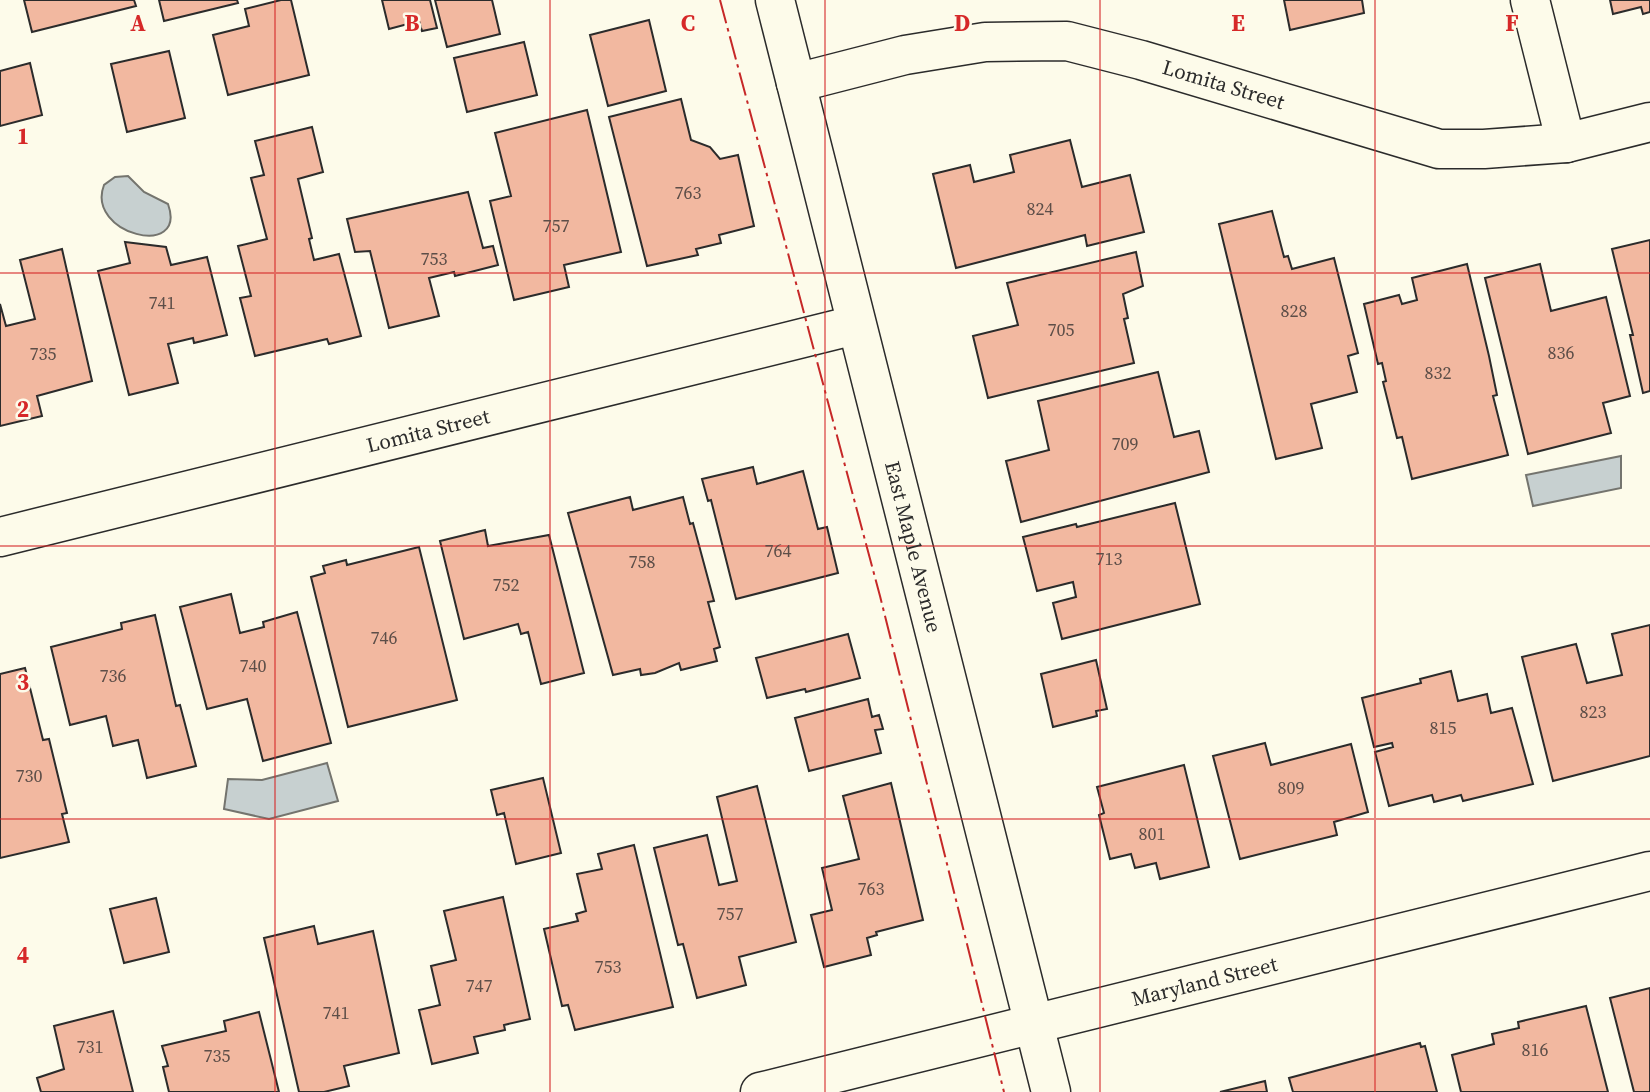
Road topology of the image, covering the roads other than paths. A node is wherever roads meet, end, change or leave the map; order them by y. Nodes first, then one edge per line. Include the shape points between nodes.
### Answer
1 (775, 0) edge
2 (1530, 0) edge
3 (796, 83) junction
4 (1650, 122) edge
5 (1566, 143) junction
6 (855, 325) junction
7 (0, 537) edge
8 (1650, 871) edge
9 (1034, 1023) junction
10 (760, 1092) edge
11 (1051, 1092) edge

1 - 3 street, East Maple Avenue
2 - 5 street
3 - 5 street, Lomita Street via 905,55 985,43 1067,41 1439,149
3 - 6 street, East Maple Avenue
4 - 5 street, Lomita Street
6 - 7 street, Lomita Street
6 - 9 street, East Maple Avenue
8 - 9 street, Maryland Street
9 - 10 street, Maryland Street
9 - 11 street, East Maple Avenue

